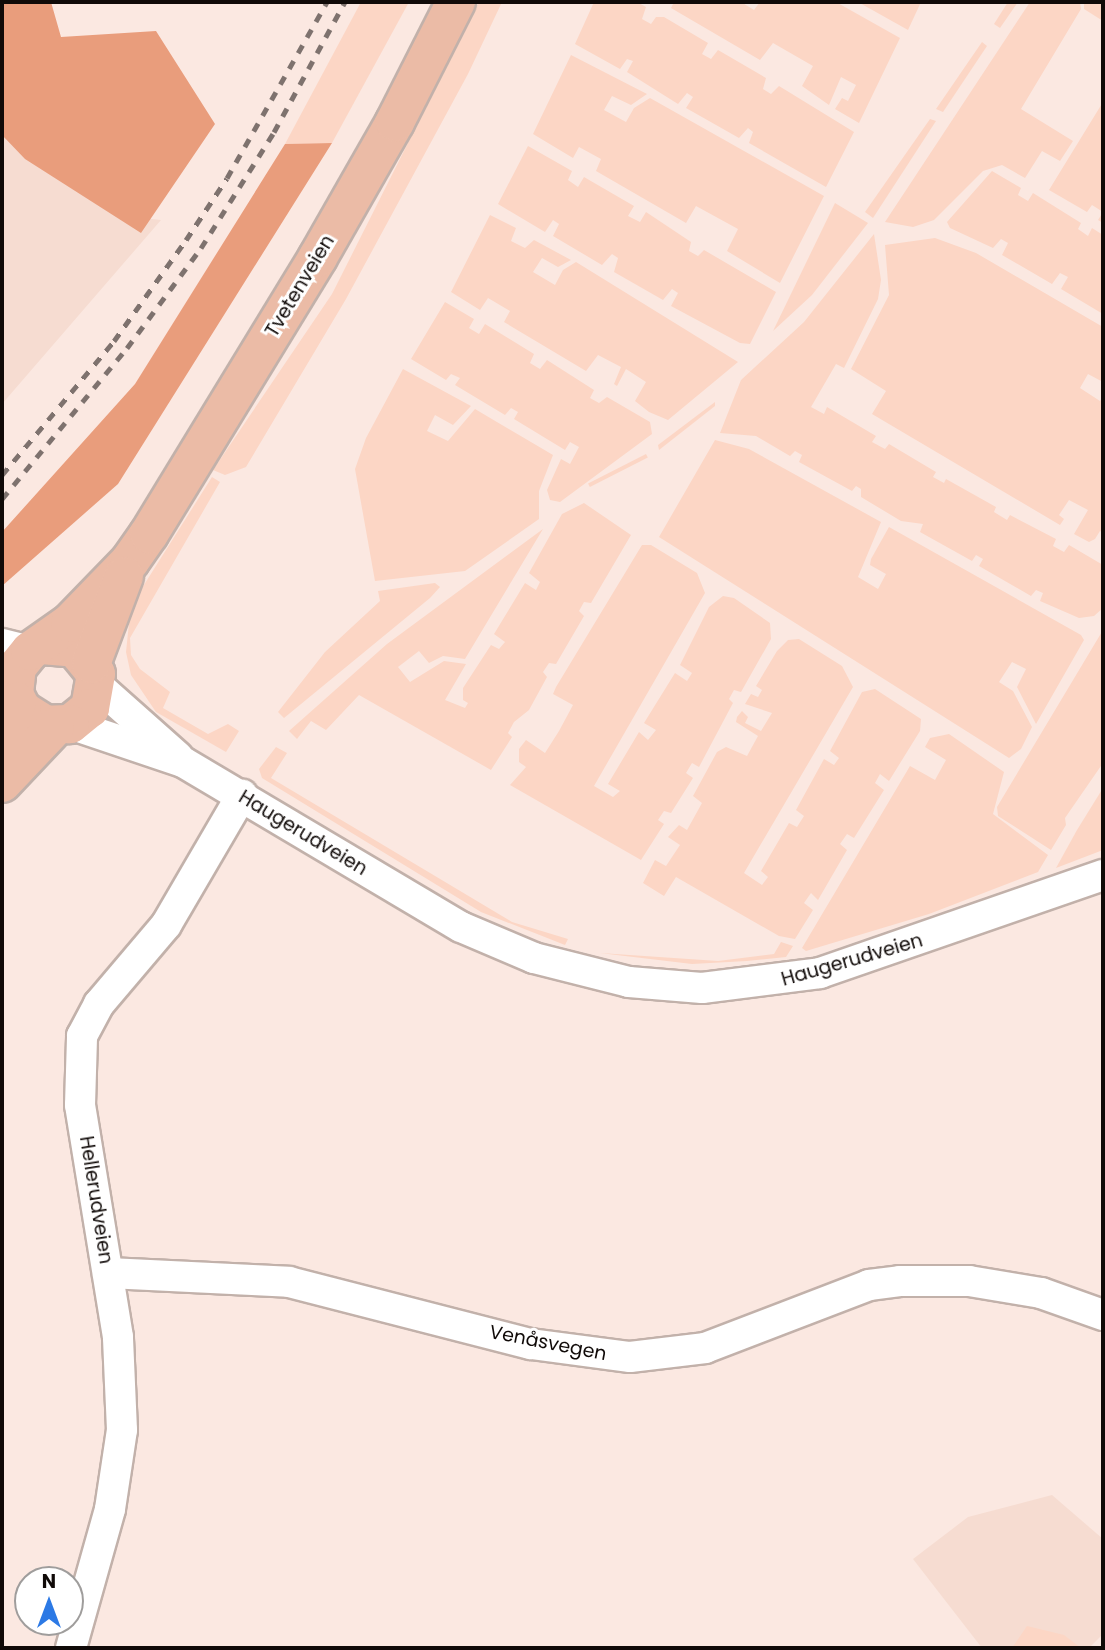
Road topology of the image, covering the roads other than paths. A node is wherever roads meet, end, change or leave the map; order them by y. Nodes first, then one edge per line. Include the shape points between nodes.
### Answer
1 (456, 2) edge
2 (130, 561) junction
3 (24, 647) edge
4 (94, 674) junction
5 (11, 688) edge
6 (63, 725) junction
7 (2, 742) edge
8 (183, 762) junction
9 (2, 783) edge
10 (242, 795) junction
11 (1103, 875) edge
12 (108, 1273) junction
13 (1103, 1315) edge
14 (71, 1648) edge

1 - 2 main road, Tvetenveien via 318,257
2 - 3 main road, Tvetenveien
2 - 4 main road, Tvetenveien
3 - 4 main road via 64,644
3 - 5 main road, Tvetenveien
4 - 6 main road, Tvetenveien via 90,708
4 - 8 street, Haugerudveien
5 - 6 main road via 29,717
5 - 7 main road, Tvetenveien
6 - 8 street, Haugerudveien
6 - 9 main road, Tvetenveien
8 - 10 street, Haugerudveien
10 - 11 street, Haugerudveien via 461,927 534,958 654,985 737,986 820,973
10 - 12 street, Hellerudveien via 166,925 100,1004 82,1035 80,1105
12 - 13 street, Venåsvegen via 289,1282 531,1344 630,1357 705,1348 869,1285 900,1281 969,1281 1029,1291
12 - 14 street, Hellerudveien via 118,1337 122,1430 110,1509

